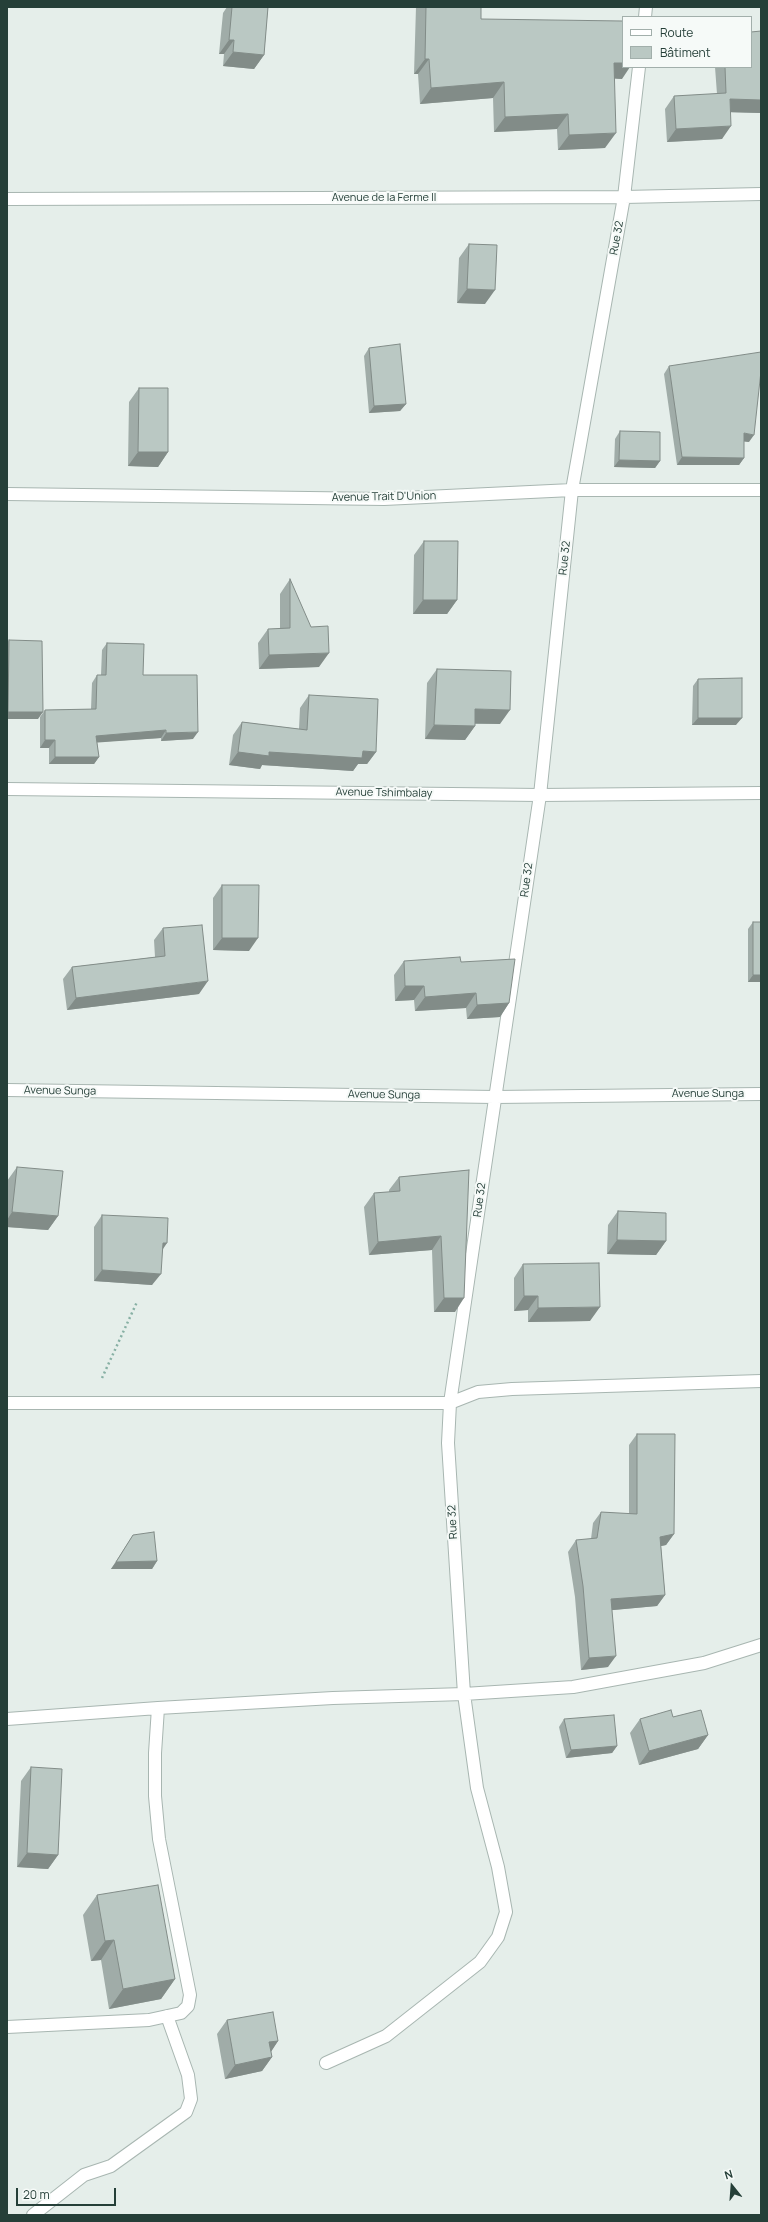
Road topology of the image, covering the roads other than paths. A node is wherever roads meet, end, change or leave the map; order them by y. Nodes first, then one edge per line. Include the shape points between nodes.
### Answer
1 (639, 68) edge
2 (761, 194) edge
3 (624, 197) junction
4 (7, 199) edge
5 (572, 490) junction
6 (761, 490) edge
7 (7, 494) edge
8 (7, 789) edge
9 (761, 793) edge
10 (540, 795) junction
11 (7, 1090) edge
12 (761, 1094) edge
13 (495, 1097) junction
14 (761, 1381) edge
15 (7, 1403) edge
16 (450, 1403) junction
17 (761, 1645) edge
18 (464, 1694) junction
19 (158, 1708) junction
20 (7, 1719) edge
21 (168, 2016) junction
22 (7, 2027) edge
23 (326, 2063) dead end
24 (33, 2215) edge

1 - 3 street, Rue 32
2 - 3 street, Avenue de la Ferme II
3 - 4 street, Avenue de la Ferme II
3 - 5 street, Rue 32
5 - 6 street, Avenue Trait D'Union
5 - 7 street, Avenue Trait D'Union via 384,498
5 - 10 street, Rue 32
8 - 10 street, Avenue Tshimbalay
9 - 10 street, Avenue Tshimbalay
10 - 13 street, Rue 32
11 - 13 street, Avenue Sunga
12 - 13 street, Avenue Sunga
13 - 16 street, Rue 32
14 - 16 street via 512,1389 478,1392
15 - 16 street
16 - 18 street, Rue 32 via 448,1443
17 - 18 street via 704,1663 574,1686
18 - 19 street
18 - 23 street, Rue 32 via 477,1788 498,1867 506,1912 498,1937 480,1962 386,2036
19 - 20 street
19 - 21 street via 155,1796 159,1839 190,1995 188,2006 181,2013
21 - 22 street via 149,2020
21 - 24 street via 188,2076 192,2099 186,2112 111,2166 84,2175

